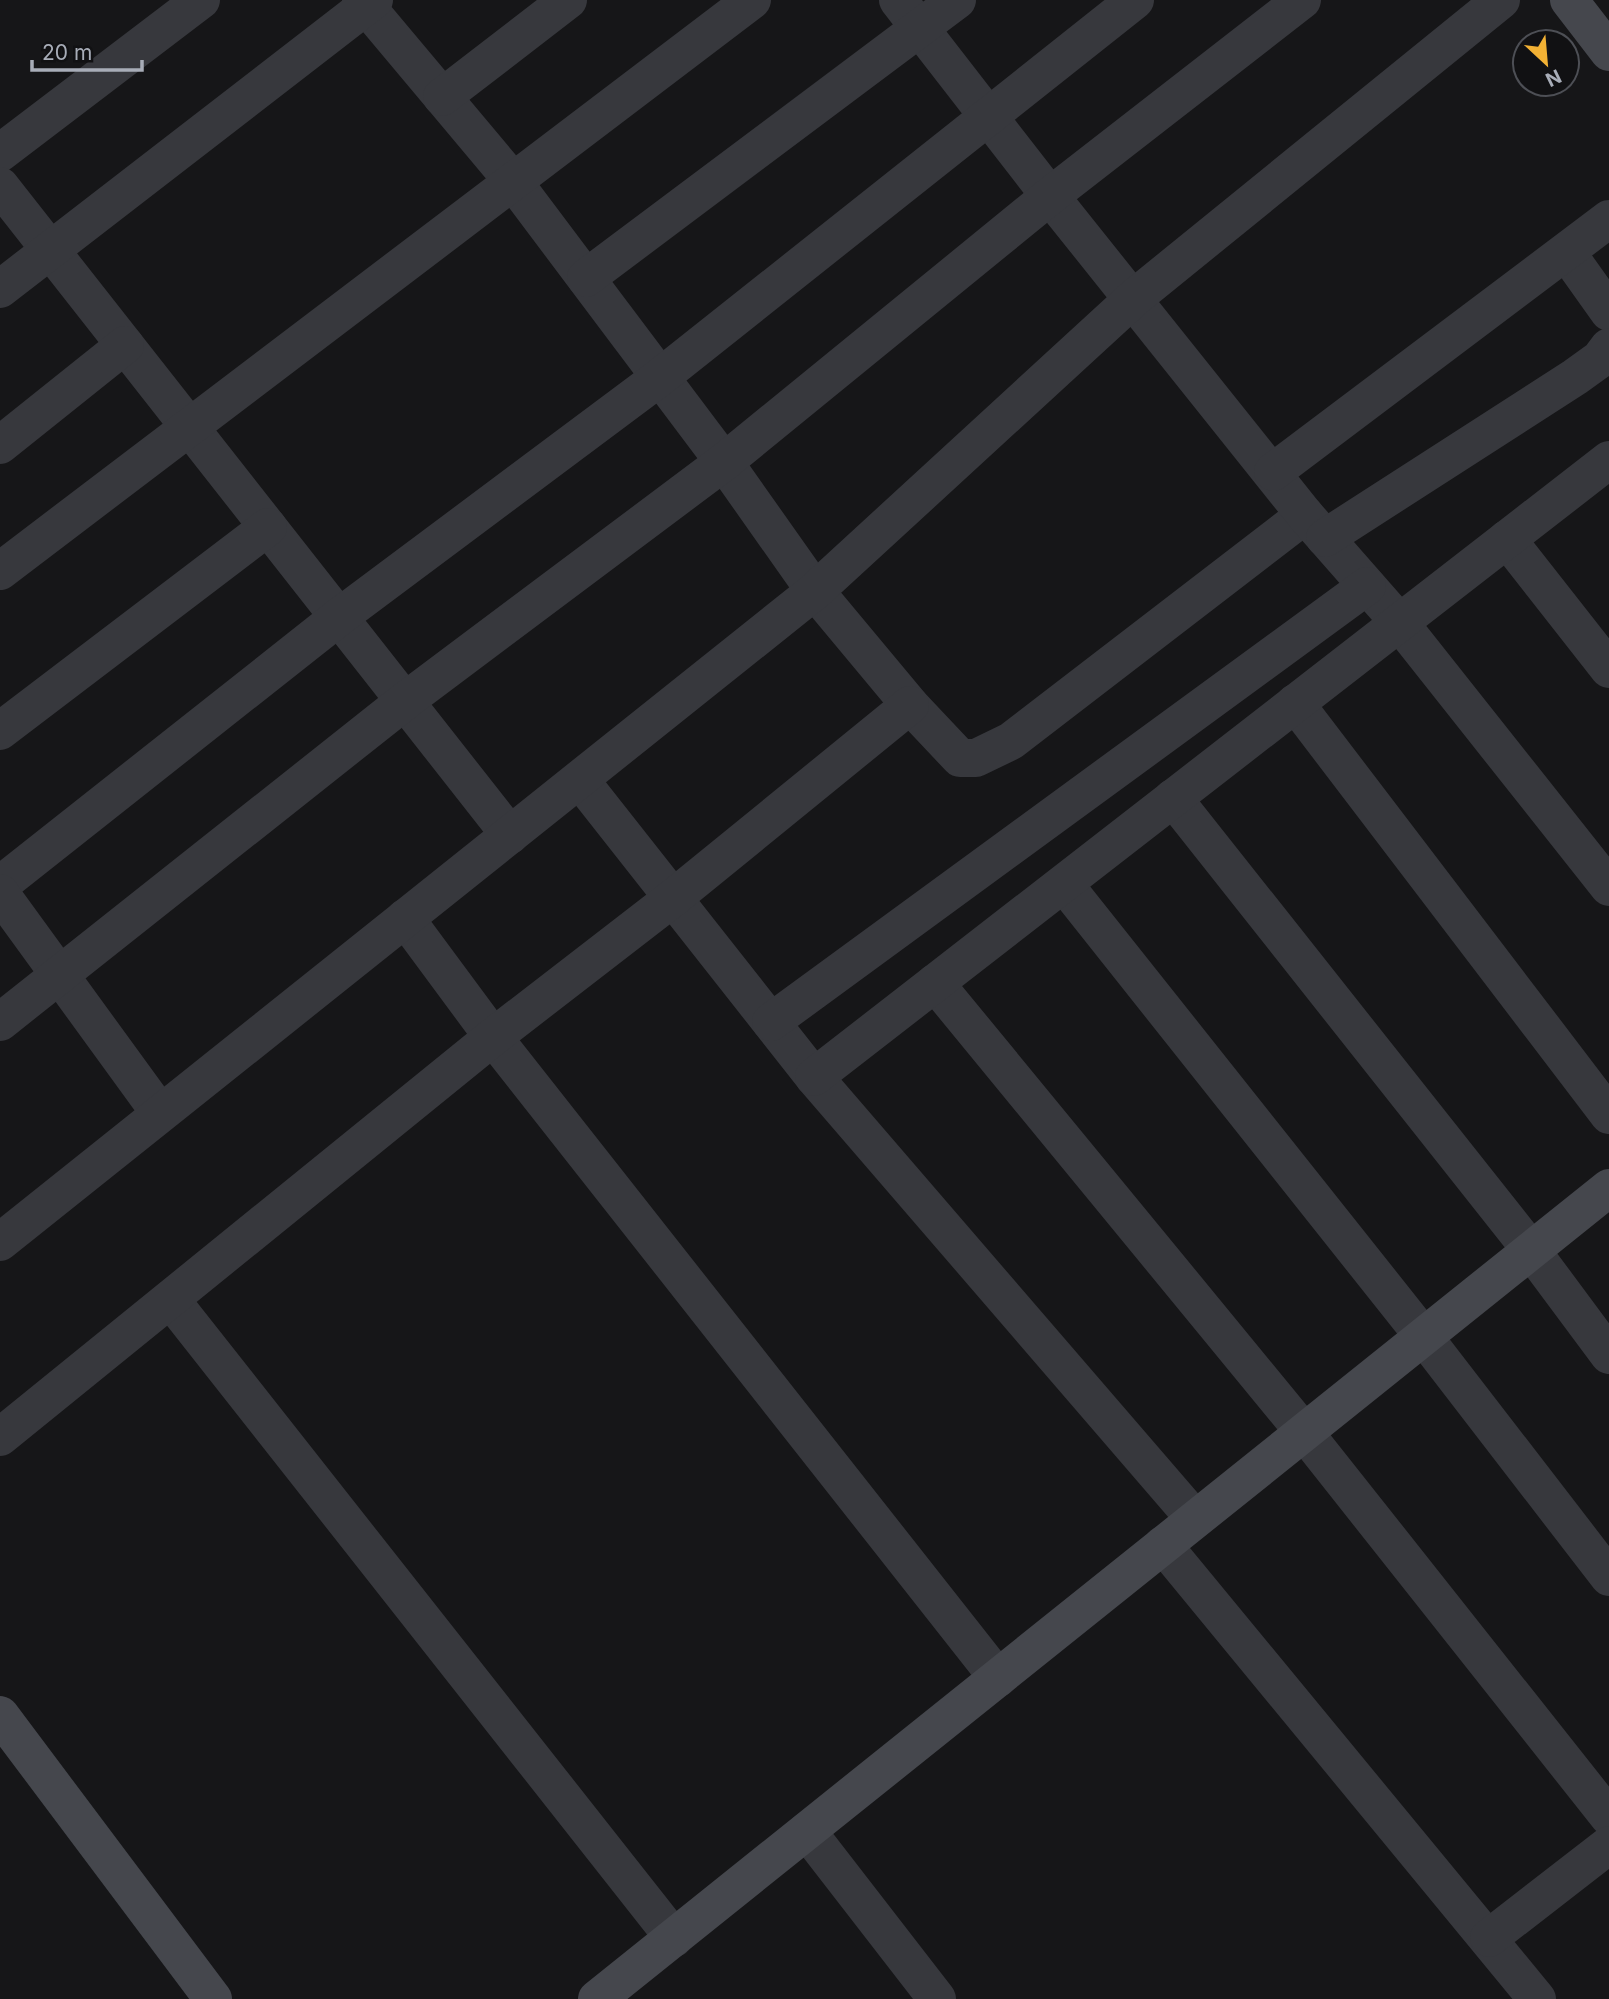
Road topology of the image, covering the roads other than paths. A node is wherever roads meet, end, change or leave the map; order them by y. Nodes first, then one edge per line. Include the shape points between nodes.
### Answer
1 (201, 0) edge
2 (568, 0) edge
3 (752, 0) edge
4 (957, 0) edge
5 (1135, 0) edge
6 (1302, 0) edge
7 (1501, 0) edge
8 (1569, 0) edge
9 (367, 2) edge
10 (910, 15) edge
11 (1609, 52) edge
12 (442, 97) junction
13 (988, 118) junction
14 (0, 153) edge
15 (512, 180) junction
16 (0, 186) edge
17 (1050, 196) junction
18 (1609, 219) edge
19 (50, 250) junction
20 (1567, 253) junction
21 (586, 278) junction
22 (0, 289) edge
23 (1134, 298) junction
24 (1609, 312) edge
25 (125, 345) junction
26 (1609, 347) edge
27 (659, 378) junction
28 (191, 429) junction
29 (0, 445) edge
30 (1609, 460) edge
31 (724, 462) junction
32 (1273, 472) junction
33 (1315, 526) junction
34 (268, 527) junction
35 (1507, 539) junction
36 (0, 571) edge
37 (1367, 586) junction
38 (815, 591) junction
39 (339, 617) junction
40 (1399, 622) junction
41 (1609, 669) edge
42 (405, 701) junction
43 (1295, 703) junction
44 (910, 705) junction
45 (0, 731) edge
46 (580, 780) junction
47 (1173, 798) junction
48 (510, 835) junction
49 (1063, 884) junction
50 (0, 886) edge
51 (1609, 887) edge
52 (0, 893) edge
53 (673, 898) junction
54 (405, 918) junction
55 (61, 976) junction
56 (935, 983) junction
57 (0, 1022) edge
58 (771, 1022) junction
59 (493, 1037) junction
60 (814, 1077) junction
61 (160, 1113) junction
62 (1609, 1115) edge
63 (1609, 1188) edge
64 (0, 1242) edge
65 (1531, 1250) junction
66 (171, 1300) junction
67 (1424, 1336) junction
68 (1609, 1355) edge
69 (1304, 1432) junction
70 (0, 1437) edge
71 (1195, 1519) junction
72 (1163, 1545) junction
73 (1609, 1577) edge
74 (998, 1678) junction
75 (0, 1715) edge
76 (1609, 1817) edge
77 (807, 1831) junction
78 (1609, 1845) edge
79 (674, 1938) junction
80 (1489, 1938) junction
81 (213, 1999) edge
82 (597, 1999) edge
83 (937, 1999) edge
84 (1537, 1999) edge

1 - 14 street
2 - 12 street
3 - 15 street
4 - 10 street
5 - 13 street
6 - 17 street
7 - 23 street
8 - 11 street
9 - 12 street
9 - 19 street
10 - 13 street
10 - 21 street
12 - 15 street
13 - 17 street
13 - 27 street
15 - 21 street
15 - 28 street
16 - 19 street
17 - 23 street
17 - 31 street
18 - 20 street
19 - 22 street
19 - 25 street
20 - 24 street
20 - 32 street
21 - 27 street
23 - 32 street
23 - 38 street
25 - 28 street
25 - 29 street
26 - 33 street via 1575,377
27 - 31 street
27 - 39 street
28 - 34 street
28 - 36 street
30 - 35 street
31 - 38 street
31 - 42 street
32 - 33 street
33 - 37 street
33 - 44 street via 995,751 960,758
34 - 39 street
34 - 45 street
35 - 40 street
35 - 41 street
37 - 40 street
37 - 58 street
38 - 44 street
38 - 46 street
39 - 42 street
39 - 50 street
40 - 43 street
40 - 51 street
42 - 48 street
42 - 55 street
43 - 47 street
43 - 62 street
44 - 53 street
46 - 48 street
46 - 53 street
47 - 49 street
47 - 65 street
48 - 54 street
49 - 56 street
49 - 67 street
52 - 55 street
53 - 58 street
53 - 59 street
54 - 59 street
54 - 61 street
55 - 57 street
55 - 61 street
56 - 60 street
56 - 69 street
58 - 60 street
59 - 66 street
59 - 74 street
60 - 71 street
61 - 64 street
63 - 65 street
65 - 67 street
65 - 68 street
66 - 70 street
66 - 79 street
67 - 69 street
67 - 73 street
69 - 71 street
69 - 76 street
71 - 72 street
72 - 74 street
72 - 80 street
74 - 77 street
75 - 81 street
77 - 79 street
77 - 83 street
78 - 80 street
79 - 82 street
80 - 84 street

